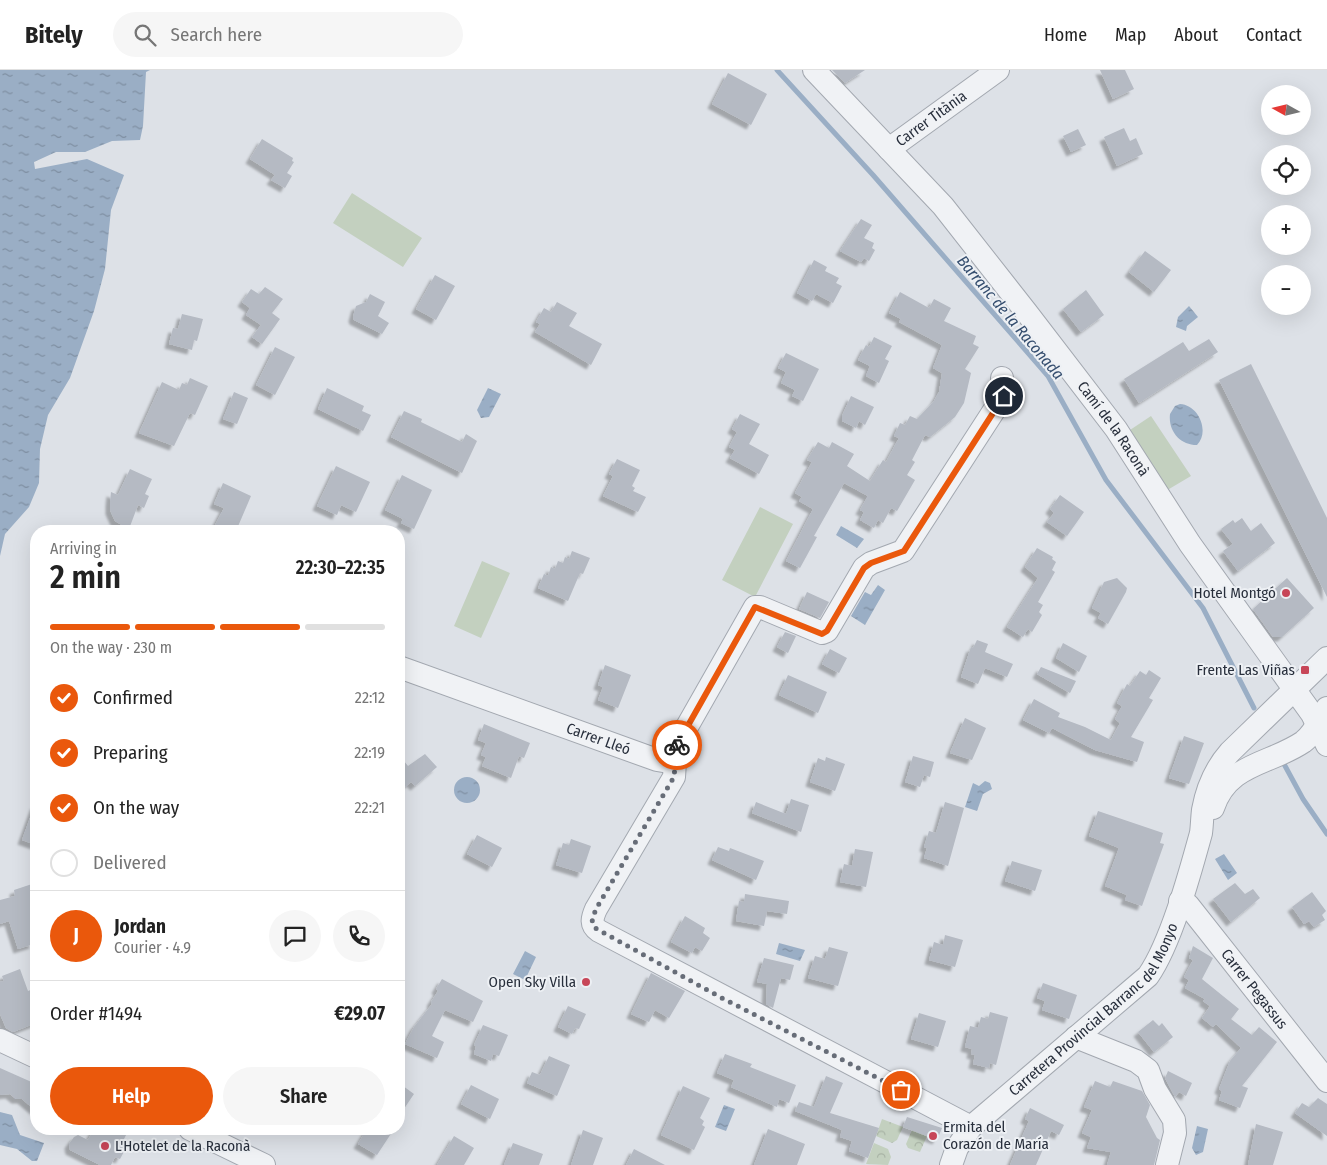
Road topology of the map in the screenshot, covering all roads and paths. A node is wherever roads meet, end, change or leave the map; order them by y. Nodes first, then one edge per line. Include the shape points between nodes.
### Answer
1 (814, 70) edge
2 (998, 70) edge
3 (890, 149) junction
4 (1002, 378) dead end
5 (1327, 658) edge
6 (405, 669) edge
7 (1294, 689) junction
8 (1322, 716) edge
9 (1327, 745) edge
10 (675, 763) junction
11 (1201, 831) junction
12 (1180, 900) junction
13 (1076, 1037) junction
14 (0, 1040) edge
15 (30, 1054) edge
16 (1327, 1081) edge
17 (970, 1127) junction
18 (202, 1135) edge
19 (264, 1165) edge
20 (950, 1165) edge
21 (1167, 1165) edge

1 - 3 street, Camí de la Raconà
2 - 3 street, Carrer Titània
3 - 7 street, Camí de la Raconà via 956,223 1116,429 1176,525
4 - 10 street via 1004,396 904,551 864,568 827,631 822,634 755,607 680,739
5 - 7 street, Carretera Provincial Barranc del Monyo
6 - 10 street, Carrer Lleó via 622,748
7 - 8 street, Camí de la Raconà
7 - 11 street, Carretera Provincial Barranc del Monyo via 1217,768 1207,794
8 - 9 street, Camí de la Raconà
8 - 11 street, Carretera Provincial Barranc del Monyo via 1303,742 1230,779
10 - 17 street via 674,777 596,909 592,920 595,928
11 - 12 street, Carretera Provincial Barranc del Monyo
12 - 13 street, Carretera Provincial Barranc del Monyo via 1160,955 1148,976
12 - 16 street, Carrer Pegassus via 1188,905
13 - 17 street, Carretera Provincial Barranc del Monyo
13 - 21 street via 1136,1061 1148,1070 1155,1089 1174,1120 1175,1133
14 - 15 street
17 - 20 street, Carretera Provincial Barranc del Monyo
18 - 19 street

